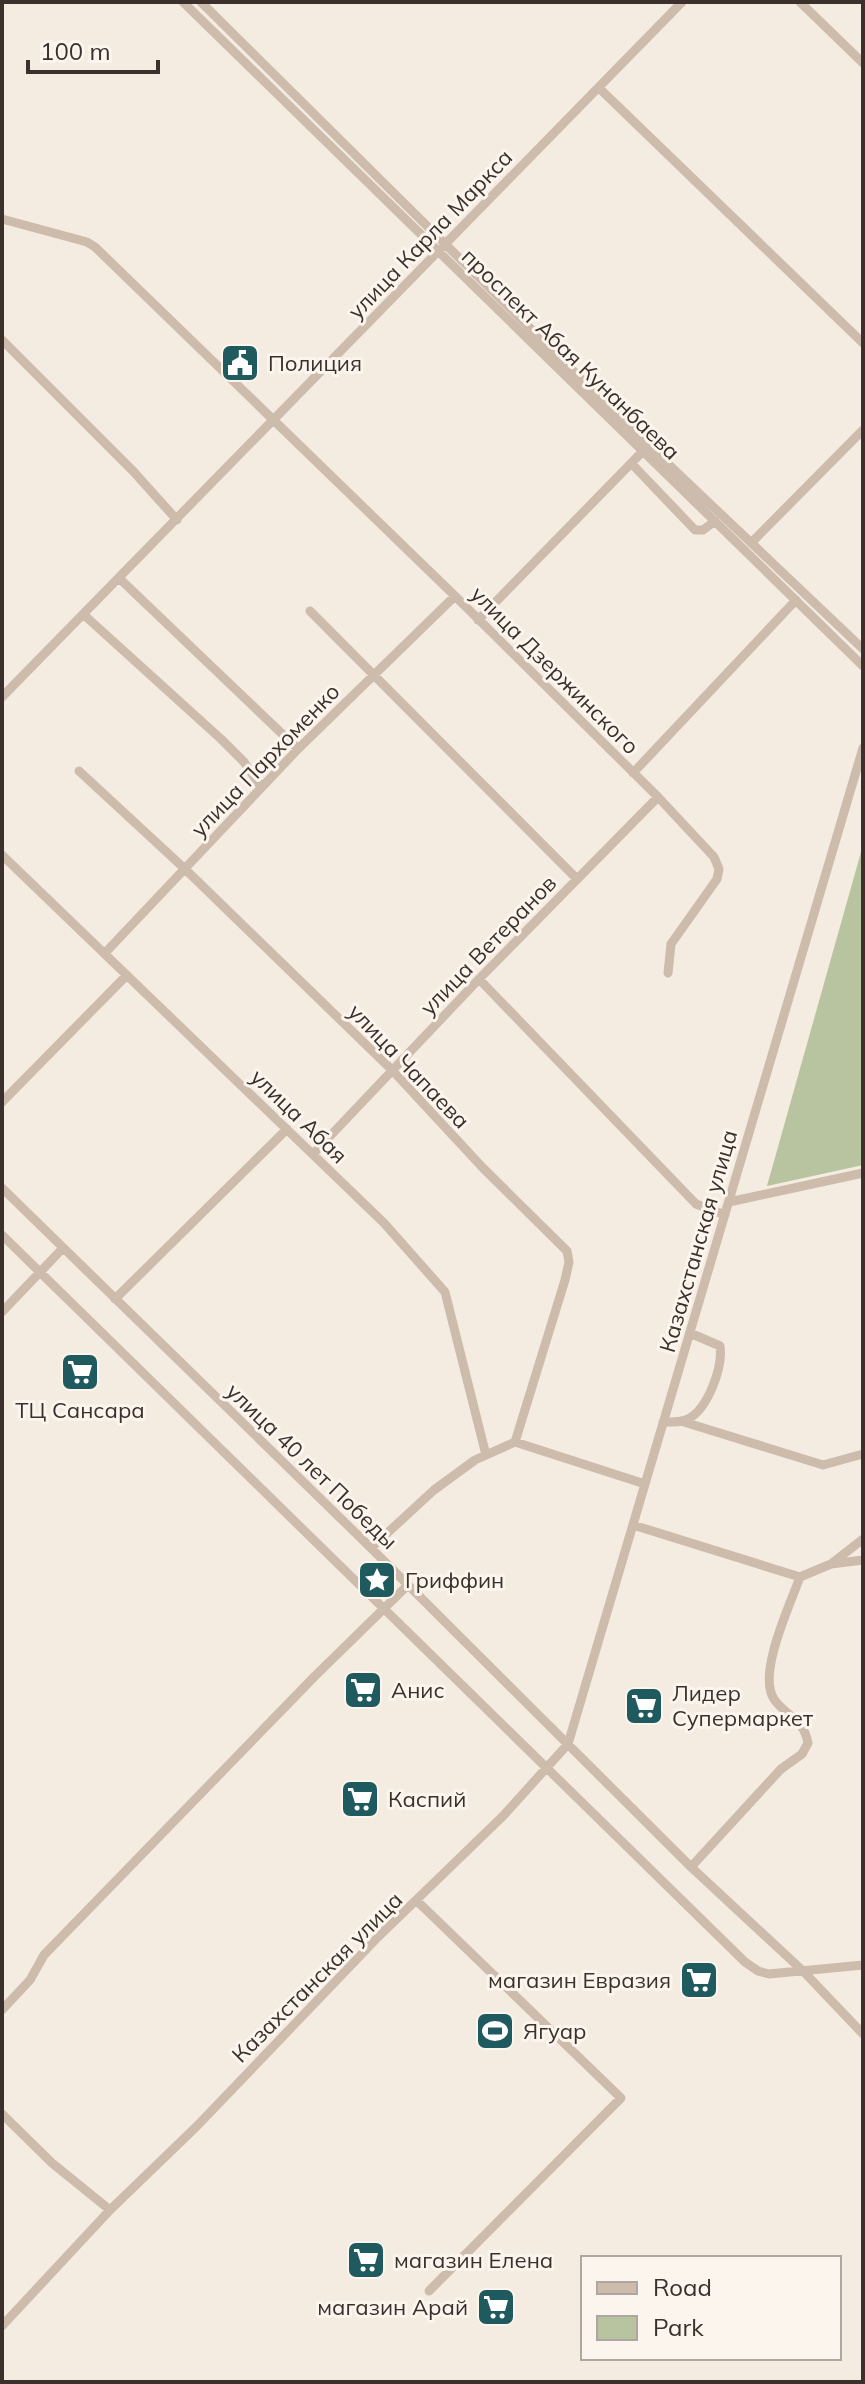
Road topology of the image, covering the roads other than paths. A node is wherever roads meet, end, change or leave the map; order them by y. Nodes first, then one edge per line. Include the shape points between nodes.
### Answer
1 (183, 2) edge
2 (201, 2) edge
3 (682, 2) edge
4 (800, 2) edge
5 (863, 63) edge
6 (599, 88) junction
7 (2, 219) edge
8 (442, 246) junction
9 (2, 340) edge
10 (863, 343) edge
11 (275, 419) junction
12 (863, 430) edge
13 (646, 448) junction
14 (632, 464) junction
15 (177, 520) junction
16 (715, 521) junction
17 (751, 543) junction
18 (119, 578) junction
19 (455, 596) junction
20 (796, 600) junction
21 (310, 611) dead end
22 (83, 614) junction
23 (478, 620) junction
24 (863, 649) edge
25 (863, 666) edge
26 (375, 674) junction
27 (2, 697) edge
28 (863, 748) edge
29 (298, 749) junction
30 (79, 771) dead end
31 (633, 773) junction
32 (261, 787) junction
33 (658, 797) junction
34 (2, 855) edge
35 (185, 869) junction
36 (577, 879) junction
37 (105, 953) junction
38 (668, 973) dead end
39 (127, 975) junction
40 (479, 979) junction
41 (392, 1070) junction
42 (2, 1102) edge
43 (287, 1129) junction
44 (313, 1154) junction
45 (863, 1173) edge
46 (2, 1188) edge
47 (729, 1202) junction
48 (725, 1215) junction
49 (2, 1235) edge
50 (63, 1248) junction
51 (40, 1272) junction
52 (115, 1299) junction
53 (2, 1312) edge
54 (690, 1333) junction
55 (663, 1422) junction
56 (684, 1422) junction
57 (515, 1442) junction
58 (863, 1454) edge
59 (486, 1455) junction
60 (645, 1484) junction
61 (633, 1525) junction
62 (863, 1539) edge
63 (371, 1548) junction
64 (863, 1560) edge
65 (831, 1564) junction
66 (800, 1577) junction
67 (408, 1585) junction
68 (385, 1608) junction
69 (568, 1744) junction
70 (548, 1768) junction
71 (691, 1867) junction
72 (417, 1901) junction
73 (863, 1965) edge
74 (803, 1971) junction
75 (2, 2010) edge
76 (863, 2034) edge
77 (2, 2114) edge
78 (110, 2210) junction
79 (429, 2291) dead end
80 (2, 2326) edge

1 - 8 street, проспект Абая Кунанбаева
2 - 8 street, проспект Абая Кунанбаева
3 - 6 street, улица Карла Маркса
4 - 5 street
6 - 8 street, улица Карла Маркса
6 - 10 street
7 - 11 street, улица Дзержинского via 95,247
8 - 11 street, улица Карла Маркса
8 - 13 street, проспект Абая Кунанбаева
9 - 15 street
11 - 15 street, улица Карла Маркса
11 - 19 street, улица Дзержинского
12 - 17 street
13 - 14 street
13 - 16 street, проспект Абая Кунанбаева
13 - 17 street, проспект Абая Кунанбаева
14 - 16 street via 695,530
14 - 23 street
15 - 18 street, улица Карла Маркса
16 - 20 street, проспект Абая Кунанбаева
17 - 24 street, проспект Абая Кунанбаева
18 - 22 street, улица Карла Маркса
18 - 29 street
19 - 23 street, улица Дзержинского
19 - 26 street, улица Пархоменко
20 - 25 street, проспект Абая Кунанбаева
20 - 31 street
21 - 26 street
22 - 27 street, улица Карла Маркса
22 - 32 street via 229,746
23 - 31 street, улица Дзержинского
26 - 29 street, улица Пархоменко
26 - 36 street
28 - 47 street, Казахстанская улица
29 - 32 street, улица Пархоменко
30 - 35 street, улица Чапаева
31 - 33 street, улица Дзержинского
32 - 35 street, улица Пархоменко
33 - 36 street, улица Ветеранов
33 - 38 street, улица Дзержинского via 719,869 671,944
34 - 37 street, улица Абая
35 - 37 street, улица Пархоменко
35 - 41 street, улица Чапаева
36 - 40 street, улица Ветеранов
37 - 39 street, улица Абая
39 - 42 street
39 - 43 street, улица Абая
40 - 41 street, улица Ветеранов
40 - 48 street via 696,1204
41 - 44 street, улица Ветеранов
41 - 57 street, улица Чапаева via 567,1251 565,1280
43 - 44 street, улица Абая
43 - 52 street
44 - 59 street, улица Абая via 445,1292
45 - 47 street
46 - 50 street, улица 40 лет Победы
47 - 48 street, Казахстанская улица
48 - 54 street, Казахстанская улица
49 - 51 street
50 - 51 street
50 - 52 street, улица 40 лет Победы
51 - 53 street
51 - 68 street
52 - 63 street, улица 40 лет Победы
54 - 55 street, Казахстанская улица
54 - 56 street via 714,1342 721,1353 707,1398
55 - 56 street
55 - 60 street, Казахстанская улица
56 - 58 street via 823,1465
57 - 59 street
57 - 60 street
59 - 63 street via 434,1490
60 - 61 street, Казахстанская улица
61 - 66 street
61 - 69 street, Казахстанская улица
62 - 65 street
63 - 67 street, улица 40 лет Победы
64 - 65 street
65 - 66 street
66 - 71 street via 770,1662 768,1685 773,1698 798,1720 808,1743
67 - 68 street
67 - 69 street, улица 40 лет Победы
68 - 70 street
68 - 75 street via 44,1955 30,1980
69 - 70 street, Казахстанская улица
69 - 71 street, улица 40 лет Победы
70 - 72 street, Казахстанская улица
70 - 74 street via 745,1962 769,1974
71 - 74 street, улица 40 лет Победы
72 - 78 street, Казахстанская улица
72 - 79 street via 621,2098
73 - 74 street
74 - 76 street, улица 40 лет Победы
77 - 78 street
78 - 80 street, Казахстанская улица

